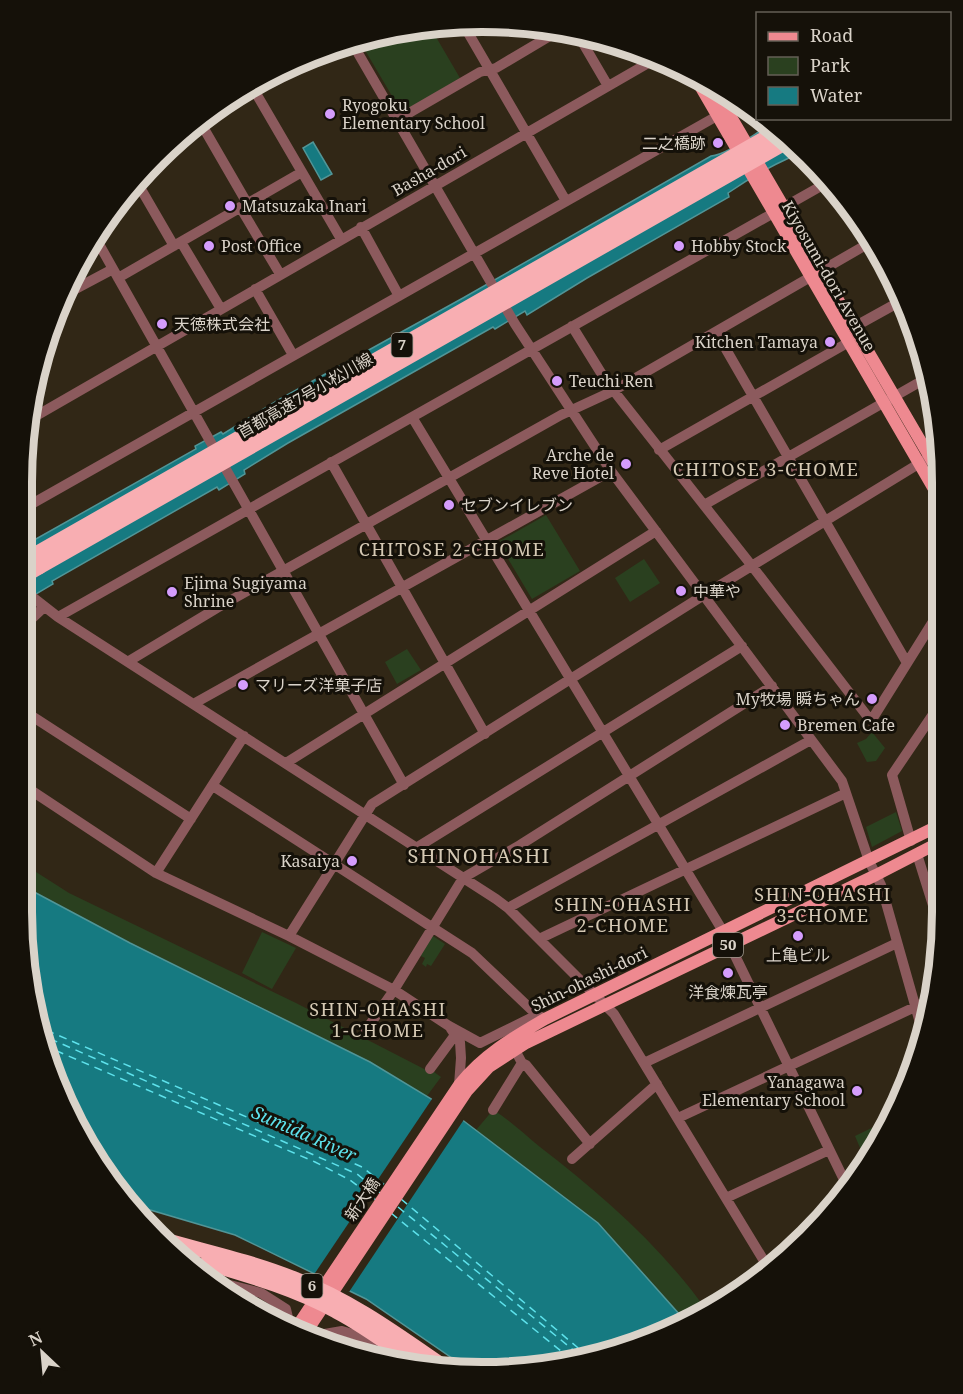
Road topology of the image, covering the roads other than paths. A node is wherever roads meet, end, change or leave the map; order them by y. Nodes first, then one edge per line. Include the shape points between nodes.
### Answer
1 (469, 32) edge
2 (549, 36) edge
3 (583, 43) edge
4 (356, 50) edge
5 (647, 63) edge
6 (490, 70) junction
7 (608, 86) junction
8 (256, 93) edge
9 (726, 107) edge
10 (397, 120) junction
11 (203, 128) edge
12 (526, 133) junction
13 (769, 136) edge
14 (780, 145) edge
15 (302, 172) junction
16 (435, 184) junction
17 (821, 186) edge
18 (141, 188) edge
19 (566, 201) junction
20 (244, 205) junction
21 (778, 210) junction
22 (361, 227) junction
23 (341, 239) junction
24 (99, 244) edge
25 (177, 244) junction
26 (864, 246) edge
27 (474, 253) junction
28 (822, 270) junction
29 (116, 274) junction
30 (280, 274) junction
31 (810, 277) junction
32 (255, 289) junction
33 (74, 291) edge
34 (399, 296) junction
35 (895, 305) edge
36 (221, 309) junction
37 (572, 326) junction
38 (854, 327) junction
39 (716, 332) junction
40 (849, 342) junction
41 (157, 346) junction
42 (532, 349) junction
43 (293, 356) junction
44 (920, 382) edge
45 (613, 391) junction
46 (754, 396) junction
47 (890, 400) junction
48 (571, 410) junction
49 (194, 412) junction
50 (36, 416) edge
51 (412, 417) junction
52 (660, 450) junction
53 (788, 457) junction
54 (929, 458) edge
55 (331, 462) junction
56 (611, 471) junction
57 (449, 478) junction
58 (32, 504) edge
59 (704, 505) junction
60 (248, 509) junction
61 (825, 522) junction
62 (366, 525) junction
63 (656, 531) junction
64 (487, 541) junction
65 (32, 556) edge
66 (752, 566) junction
67 (32, 571) edge
68 (283, 573) junction
69 (402, 588) junction
70 (704, 595) junction
71 (32, 597) edge
72 (44, 607) junction
73 (528, 610) junction
74 (58, 616) junction
75 (32, 618) edge
76 (932, 623) edge
77 (319, 634) junction
78 (742, 646) junction
79 (129, 661) junction
80 (444, 663) junction
81 (907, 663) junction
82 (570, 680) junction
83 (772, 686) junction
84 (195, 704) junction
85 (363, 713) junction
86 (32, 716) edge
87 (932, 718) edge
88 (603, 733) junction
89 (485, 734) junction
90 (244, 736) junction
91 (811, 740) junction
92 (286, 763) junction
93 (629, 776) junction
94 (404, 785) junction
95 (213, 786) junction
96 (32, 791) edge
97 (846, 793) junction
98 (366, 816) junction
99 (191, 819) junction
100 (658, 825) junction
101 (932, 829) edge
102 (911, 841) junction
103 (932, 846) edge
104 (416, 848) junction
105 (917, 854) junction
106 (869, 861) junction
107 (334, 865) junction
108 (685, 869) junction
109 (156, 873) junction
110 (876, 875) junction
111 (463, 878) junction
112 (932, 902) edge
113 (508, 908) junction
114 (432, 926) junction
115 (289, 936) junction
116 (539, 939) junction
117 (727, 939) junction
118 (897, 943) junction
119 (394, 990) junction
120 (596, 995) junction
121 (922, 1003) edge
122 (605, 1004) junction
123 (915, 1006) junction
124 (761, 1007) junction
125 (541, 1017) junction
126 (919, 1018) edge
127 (366, 1030) dead end
128 (452, 1030) junction
129 (480, 1043) junction
130 (515, 1050) junction
131 (461, 1058) junction
132 (522, 1063) junction
133 (644, 1063) junction
134 (789, 1066) junction
135 (430, 1069) dead end
136 (657, 1084) junction
137 (463, 1088) junction
138 (493, 1110) dead end
139 (678, 1118) junction
140 (590, 1144) junction
141 (829, 1150) junction
142 (572, 1159) dead end
143 (844, 1180) edge
144 (726, 1198) junction
145 (177, 1243) edge
146 (198, 1261) edge
147 (765, 1262) edge
148 (229, 1286) edge
149 (288, 1319) edge
150 (299, 1324) edge
151 (309, 1328) edge
152 (324, 1334) edge
153 (370, 1348) edge
154 (406, 1356) edge
155 (434, 1360) edge

1 - 6 street
2 - 6 street
3 - 7 street
4 - 10 street
5 - 7 street, Basha-dori
6 - 10 street
6 - 12 street
7 - 12 street, Basha-dori
8 - 15 street
9 - 19 street
9 - 21 main road, Kiyosumi-dori Avenue
10 - 16 street
11 - 20 street
12 - 16 street, Basha-dori
12 - 19 street
13 - 65 highway, 首都高速7号小松川線 / 7, bridge
14 - 67 highway, 首都高速7号小松川線 / 7, bridge
15 - 20 street
15 - 23 street
16 - 22 street, Basha-dori
16 - 27 street
17 - 21 street
18 - 25 street
19 - 27 street
20 - 25 street
20 - 30 street
21 - 28 main road, Kiyosumi-dori Avenue
21 - 31 main road, Kiyosumi-dori Avenue
21 - 37 street
22 - 23 street, Basha-dori
22 - 34 street
23 - 30 street, Basha-dori
24 - 29 street
25 - 29 street
25 - 36 street
26 - 28 street
27 - 34 street
27 - 42 street
28 - 31 street
28 - 38 main road, Kiyosumi-dori Avenue
29 - 33 street
29 - 41 street
30 - 32 street, Basha-dori
31 - 39 street
31 - 40 main road, Kiyosumi-dori Avenue
32 - 36 street, Basha-dori
32 - 43 street
34 - 43 street
35 - 38 street
36 - 41 street, Basha-dori
37 - 42 street
37 - 45 street
38 - 47 main road, Kiyosumi-dori Avenue
39 - 45 street
39 - 46 street
40 - 46 street
40 - 47 main road, Kiyosumi-dori Avenue
41 - 49 street
41 - 50 street, Basha-dori
42 - 48 street
42 - 51 street
43 - 49 street
44 - 47 street
45 - 48 street
45 - 52 street
46 - 52 street
46 - 53 street
47 - 53 street
47 - 54 main road, Kiyosumi-dori Avenue
48 - 56 street
48 - 57 street
49 - 58 street
49 - 60 street, bridge
51 - 55 street
51 - 57 street
52 - 59 street
53 - 59 street
53 - 61 street
54 - 61 street
55 - 60 street
55 - 62 street
56 - 63 street
56 - 64 street
57 - 62 street
57 - 64 street
59 - 66 street
60 - 68 street
60 - 74 street
61 - 66 street
61 - 81 street
62 - 68 street
62 - 69 street
63 - 70 street
63 - 73 street
64 - 69 street
64 - 73 street
66 - 70 street
66 - 81 street via 871,721
68 - 77 street
68 - 79 street
69 - 77 street
69 - 80 street
70 - 78 street
70 - 82 street
71 - 72 street
72 - 74 street
72 - 75 street
73 - 80 street
73 - 82 street
74 - 79 street
76 - 81 street
77 - 84 street
77 - 85 street
78 - 83 street
78 - 88 street
79 - 84 street
80 - 85 street
80 - 89 street
82 - 88 street
82 - 89 street
83 - 91 street
83 - 93 street
84 - 90 street
85 - 92 street
85 - 94 street
86 - 99 street
87 - 102 street via 892,776
88 - 93 street
88 - 104 street
89 - 94 street
90 - 92 street
90 - 95 street
91 - 97 street via 842,781
91 - 100 street
92 - 98 street
93 - 100 street
93 - 111 street
94 - 98 street via 372,804
95 - 99 street
95 - 107 street
96 - 109 street
97 - 106 street
97 - 108 street
98 - 104 street
98 - 107 street
99 - 109 street
100 - 108 street
100 - 113 street
101 - 102 main road, Shin-ohashi-dori / 50
102 - 106 main road, Shin-ohashi-dori / 50
103 - 105 main road, Shin-ohashi-dori / 50
104 - 111 street
105 - 110 main road, Shin-ohashi-dori / 50
105 - 112 street
106 - 110 street
106 - 117 main road, Shin-ohashi-dori / 50
107 - 114 street
107 - 115 street
108 - 116 street
108 - 117 street
109 - 115 street
110 - 117 main road, Shin-ohashi-dori / 50
110 - 118 street
111 - 113 street
111 - 114 street
113 - 116 street
114 - 119 street
114 - 125 street via 472,952
115 - 119 street
116 - 120 street
117 - 120 main road, Shin-ohashi-dori / 50
117 - 122 main road, Shin-ohashi-dori / 50
117 - 124 street
118 - 123 street
118 - 124 street
119 - 127 street
119 - 128 street
120 - 122 street
120 - 125 main road, Shin-ohashi-dori / 50
121 - 123 street
122 - 130 main road, Shin-ohashi-dori / 50
122 - 133 street
123 - 126 street
123 - 134 street
124 - 133 street
124 - 134 street
125 - 129 street
125 - 137 main road, Shin-ohashi-dori / 50 via 471,1069
128 - 129 street
128 - 131 street via 460,1042
128 - 135 street
129 - 131 street via 467,1049
130 - 132 street
130 - 137 main road, Shin-ohashi-dori / 50
131 - 137 street
132 - 138 street
132 - 140 street
133 - 136 street
134 - 139 street
134 - 141 street
136 - 139 street
136 - 140 street
137 - 150 main road, 新大橋 / 50, bridge
137 - 151 main road, 新大橋 / 50, bridge
139 - 144 street
140 - 142 street
141 - 143 street
141 - 144 street
144 - 147 street
145 - 155 highway, 6, bridge via 263,1268 320,1290 376,1320
146 - 154 highway, 6, bridge via 322,1303
148 - 149 street via 261,1293 286,1309
152 - 153 street via 342,1331 356,1335

